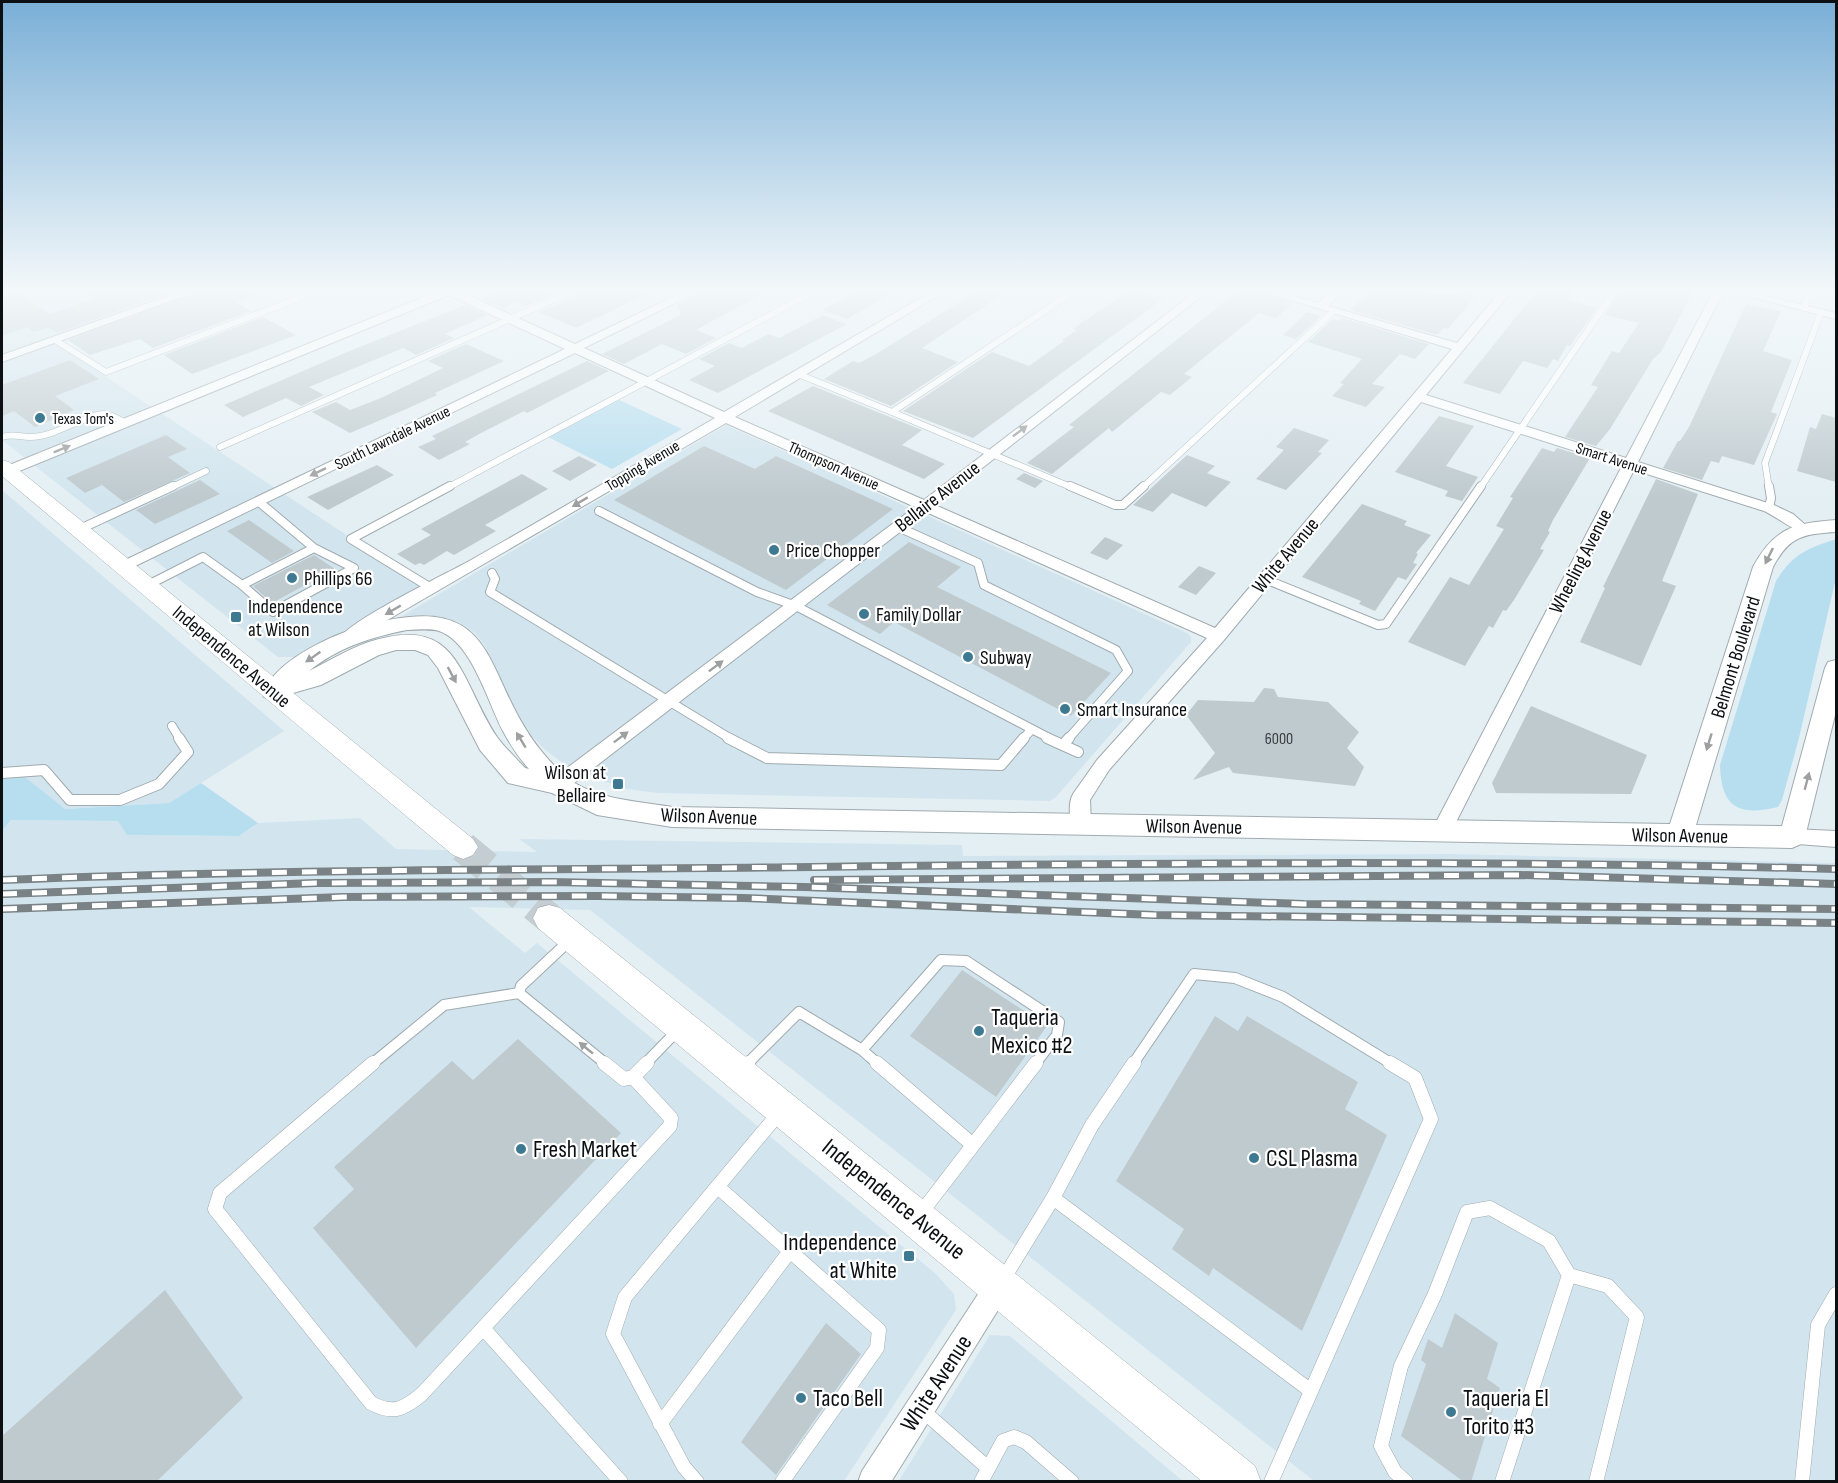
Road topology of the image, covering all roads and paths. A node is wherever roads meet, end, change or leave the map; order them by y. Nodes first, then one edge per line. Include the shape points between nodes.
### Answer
1 (89, 361) edge
2 (134, 361) edge
3 (276, 361) edge
4 (416, 361) edge
5 (547, 361) edge
6 (603, 361) edge
7 (683, 361) edge
8 (820, 361) edge
9 (969, 361) edge
10 (1112, 361) edge
11 (1279, 361) edge
12 (1449, 361) edge
13 (1566, 361) edge
14 (1682, 361) edge
15 (1803, 361) edge
16 (798, 374) junction
17 (646, 381) junction
18 (1419, 397) junction
19 (892, 412) junction
20 (724, 417) junction
21 (125, 423) junction
22 (1519, 428) junction
23 (2, 437) edge
24 (220, 447) dead end
25 (991, 454) junction
26 (1630, 463) junction
27 (4, 469) edge
28 (206, 471) dead end
29 (258, 501) junction
30 (924, 506) junction
31 (1769, 508) junction
32 (599, 511) dead end
33 (1836, 526) edge
34 (898, 527) junction
35 (1802, 528) junction
36 (80, 529) junction
37 (314, 548) junction
38 (124, 566) junction
39 (492, 573) dead end
40 (1265, 579) junction
41 (148, 585) junction
42 (242, 585) junction
43 (431, 588) junction
44 (796, 606) junction
45 (1218, 636) junction
46 (347, 639) junction
47 (1836, 668) edge
48 (272, 691) junction
49 (669, 701) junction
50 (172, 726) dead end
51 (1031, 730) junction
52 (1063, 745) junction
53 (1078, 752) dead end
54 (2, 773) edge
55 (558, 785) junction
56 (1081, 824) junction
57 (1442, 830) junction
58 (1680, 835) junction
59 (1792, 837) junction
60 (1836, 839) edge
61 (463, 847) tunnel mouth
62 (561, 928) joint
63 (519, 993) junction
64 (682, 1026) junction
65 (862, 1050) junction
66 (738, 1072) junction
67 (633, 1077) junction
68 (783, 1109) junction
69 (973, 1145) junction
70 (718, 1187) junction
71 (1053, 1198) junction
72 (917, 1218) junction
73 (790, 1251) junction
74 (1569, 1275) junction
75 (999, 1286) junction
76 (1836, 1294) edge
77 (483, 1328) junction
78 (1311, 1391) junction
79 (920, 1408) junction
80 (660, 1424) junction
81 (985, 1475) edge
82 (1223, 1476) edge
83 (621, 1482) edge
84 (698, 1482) edge
85 (782, 1482) edge
86 (873, 1482) edge
87 (1072, 1482) edge
88 (1271, 1482) edge
89 (1406, 1482) edge
90 (1502, 1482) edge
91 (1596, 1482) edge
92 (1802, 1482) edge

1 - 2 lane via 106,372
3 - 21 street
4 - 24 lane
5 -> 29 street, South Lawndale Avenue
6 - 17 street, Thompson Avenue
7 - 17 lane
8 - 16 street, Topping Avenue
9 - 19 lane
25 -> 10 street, Bellaire Avenue
11 - 25 lane via 1123,505
12 - 18 street, White Avenue
13 - 22 lane
14 - 26 street, Wheeling Avenue
15 - 31 lane via 1766,463 1772,498
16 - 19 lane
16 - 20 street, Topping Avenue
17 - 20 street, Thompson Avenue
17 - 43 lane via 351,539
18 - 22 street, Smart Avenue
18 - 40 street, White Avenue
19 - 25 lane
20 - 30 street, Thompson Avenue
20 -> 43 street, Topping Avenue
21 - 23 lane via 102,414 55,432
27 -> 21 street
22 - 26 street, Smart Avenue
22 - 40 lane via 1386,624 1378,625
25 - 30 street, Bellaire Avenue
26 - 31 street, Smart Avenue
26 - 57 street, Wheeling Avenue
27 - 36 main road, Independence Avenue
28 - 36 lane
29 - 37 lane
29 - 38 street, South Lawndale Avenue
30 - 34 street, Bellaire Avenue
30 - 45 street, Thompson Avenue
31 - 35 street, Smart Avenue
32 - 44 lane via 757,592
33 - 35 main road, Belmont Boulevard
34 - 44 street, Bellaire Avenue
34 - 52 lane via 978,563 984,585 1116,650 1128,671
35 -> 58 main road, Belmont Boulevard via 1772,547 1763,567
36 - 38 main road, Independence Avenue
37 - 42 lane
37 - 42 lane via 354,568 273,612
38 - 41 main road, Independence Avenue
39 - 49 lane via 495,579 490,592
40 - 45 street, White Avenue
41 - 42 lane via 203,557
41 - 48 main road, Independence Avenue
43 -> 46 street, Topping Avenue
49 -> 44 street, Bellaire Avenue
44 - 51 lane
45 - 56 street, White Avenue via 1104,765 1080,799
46 -> 48 main road, Wilson Avenue via 315,655
55 -> 46 main road, Wilson Avenue via 523,744 474,650 456,631 430,623 402,624
59 -> 47 main road
48 -> 55 main road, Wilson Avenue via 313,679 372,649 396,642 418,642 436,650 447,664 489,744 517,776
48 - 61 main road, Independence Avenue
49 - 51 lane via 767,758 1001,765
55 -> 49 street, Bellaire Avenue
50 - 54 lane via 188,752 159,784 120,800 70,800 44,770
51 - 52 lane
52 - 53 lane
55 - 56 main road, Wilson Avenue via 597,805 672,817
56 - 57 main road, Wilson Avenue
57 - 58 main road, Wilson Avenue
58 - 59 main road, Wilson Avenue
59 - 60 street, Wilson Avenue
62 - 63 lane
62 - 64 main road, Independence Avenue
67 -> 63 lane via 624,1079
63 - 77 lane via 444,1005 434,1011 220,1193 215,1209 371,1403 384,1411 394,1412 408,1405
64 - 66 main road, Independence Avenue
64 - 67 lane
65 - 66 lane via 799,1012
65 - 69 lane
65 - 69 lane via 941,960 966,961 1059,1022 1057,1035
66 - 68 main road, Independence Avenue
67 - 77 lane via 671,1118 670,1126
68 - 70 lane
68 - 72 main road, Independence Avenue
69 - 72 lane
70 - 73 lane
70 - 80 lane via 625,1297 613,1334
71 - 75 lane
71 - 78 lane
71 - 78 lane via 1092,1125 1194,974 1235,978 1283,998 1415,1078 1431,1119
72 - 75 main road, Independence Avenue
73 - 80 lane
73 - 85 lane via 879,1330 877,1348
74 - 89 lane via 1549,1241 1490,1208 1467,1212 1435,1294 1401,1365 1381,1446 1395,1472
74 - 90 lane
74 - 91 lane via 1608,1286 1637,1317
75 - 79 street, White Avenue
75 - 82 main road, Independence Avenue
76 - 92 lane via 1818,1325
77 - 83 lane
78 - 88 lane
79 - 81 lane
79 - 86 street, White Avenue
80 - 84 lane via 684,1467
81 - 87 lane via 1003,1441 1014,1437 1026,1442

